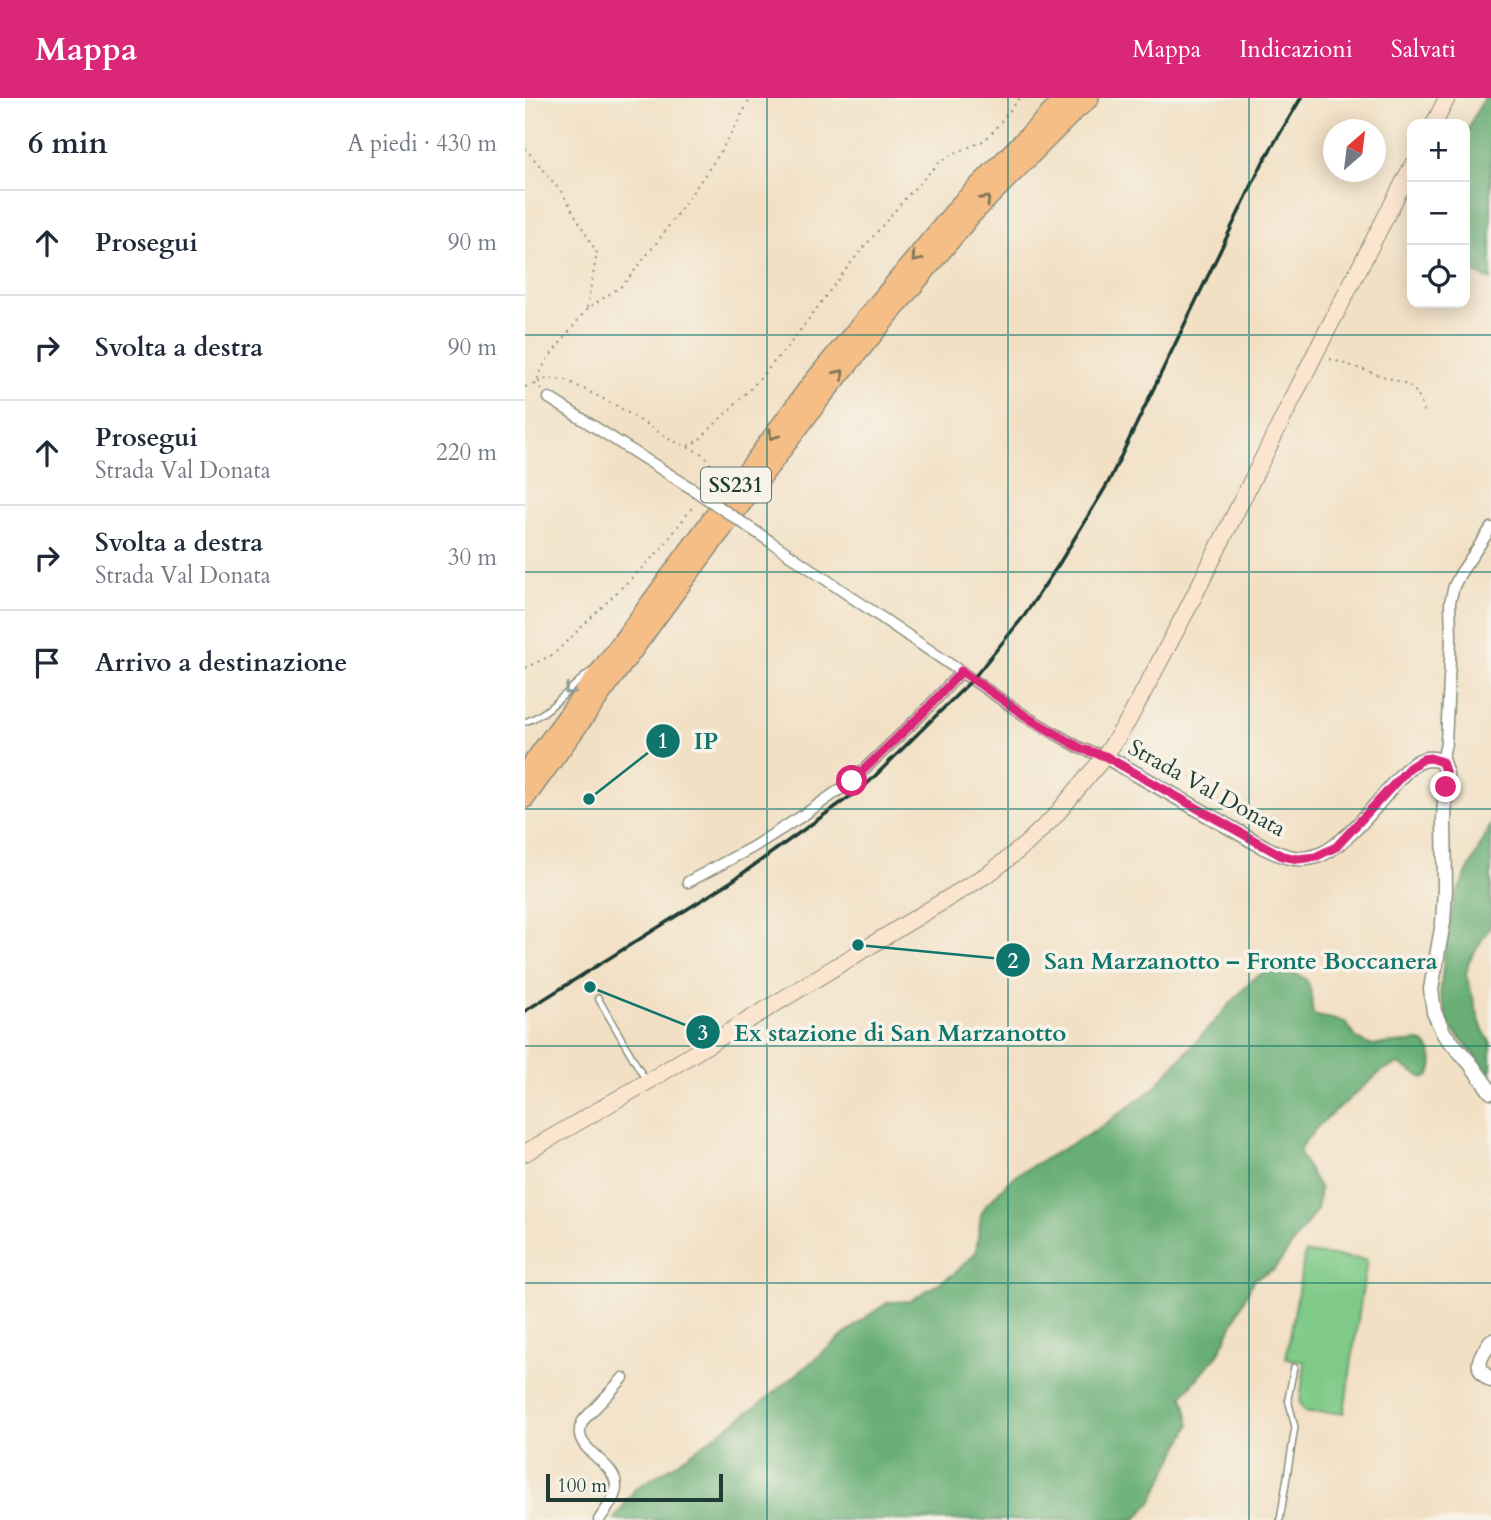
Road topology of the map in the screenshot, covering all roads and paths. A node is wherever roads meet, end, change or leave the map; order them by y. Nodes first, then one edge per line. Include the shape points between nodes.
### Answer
1 (751, 98) edge
2 (1020, 98) edge
3 (1066, 98) edge
4 (1089, 98) edge
5 (1447, 98) edge
6 (1436, 119) edge
7 (525, 148) edge
8 (1407, 176) edge
9 (587, 309) junction
10 (1316, 352) junction
11 (535, 384) junction
12 (525, 387) edge
13 (549, 398) joint
14 (1425, 414) dead end
15 (687, 447) junction
16 (698, 493) junction
17 (694, 506) dead end
18 (1491, 528) edge
19 (612, 655) junction
20 (525, 668) edge
21 (961, 671) junction
22 (525, 722) edge
23 (1105, 756) junction
24 (1442, 762) junction
25 (525, 774) edge
26 (525, 798) edge
27 (688, 882) dead end
28 (597, 998) dead end
29 (647, 1082) junction
30 (1491, 1092) edge
31 (525, 1153) edge
32 (1491, 1341) edge
33 (1294, 1367) dead end
34 (623, 1378) dead end
35 (1491, 1380) edge
36 (599, 1520) edge
37 (1280, 1520) edge

1 - 9 path via 718,156 658,241 623,285
2 - 15 path via 990,135 939,163 909,194 793,340
3 -> 19 highway, SS231 via 960,205 810,386
26 -> 4 highway, SS231 via 822,396 971,215
5 - 6 main road
7 - 9 path via 563,194 597,253
8 - 10 main road
9 - 11 path via 546,360
10 - 14 path via 1407,383 1417,393
10 - 23 main road via 1161,661
11 - 12 path
11 - 13 path
11 - 15 path via 549,378 566,380
13 - 16 street
15 - 16 path via 705,455 713,468 711,484
16 - 21 street, bridge
17 - 20 path via 661,549 554,654
18 - 24 street via 1460,574 1450,602
19 -> 22 lane via 549,709
19 - 25 highway, SS231
21 - 23 street via 1051,731
21 - 27 street via 852,781 753,847
23 - 24 street, Strada Val Donata via 1266,848 1298,859 1336,847 1416,763 1430,758
23 - 29 main road via 1055,817 991,872
24 - 30 street via 1446,774 1445,890 1431,989 1434,1012 1444,1034
28 - 29 lane
29 - 31 main road
32 - 35 street via 1479,1363
33 - 37 lane via 1288,1399 1295,1427
34 - 36 street via 582,1422 580,1432 583,1443 607,1466 617,1485

